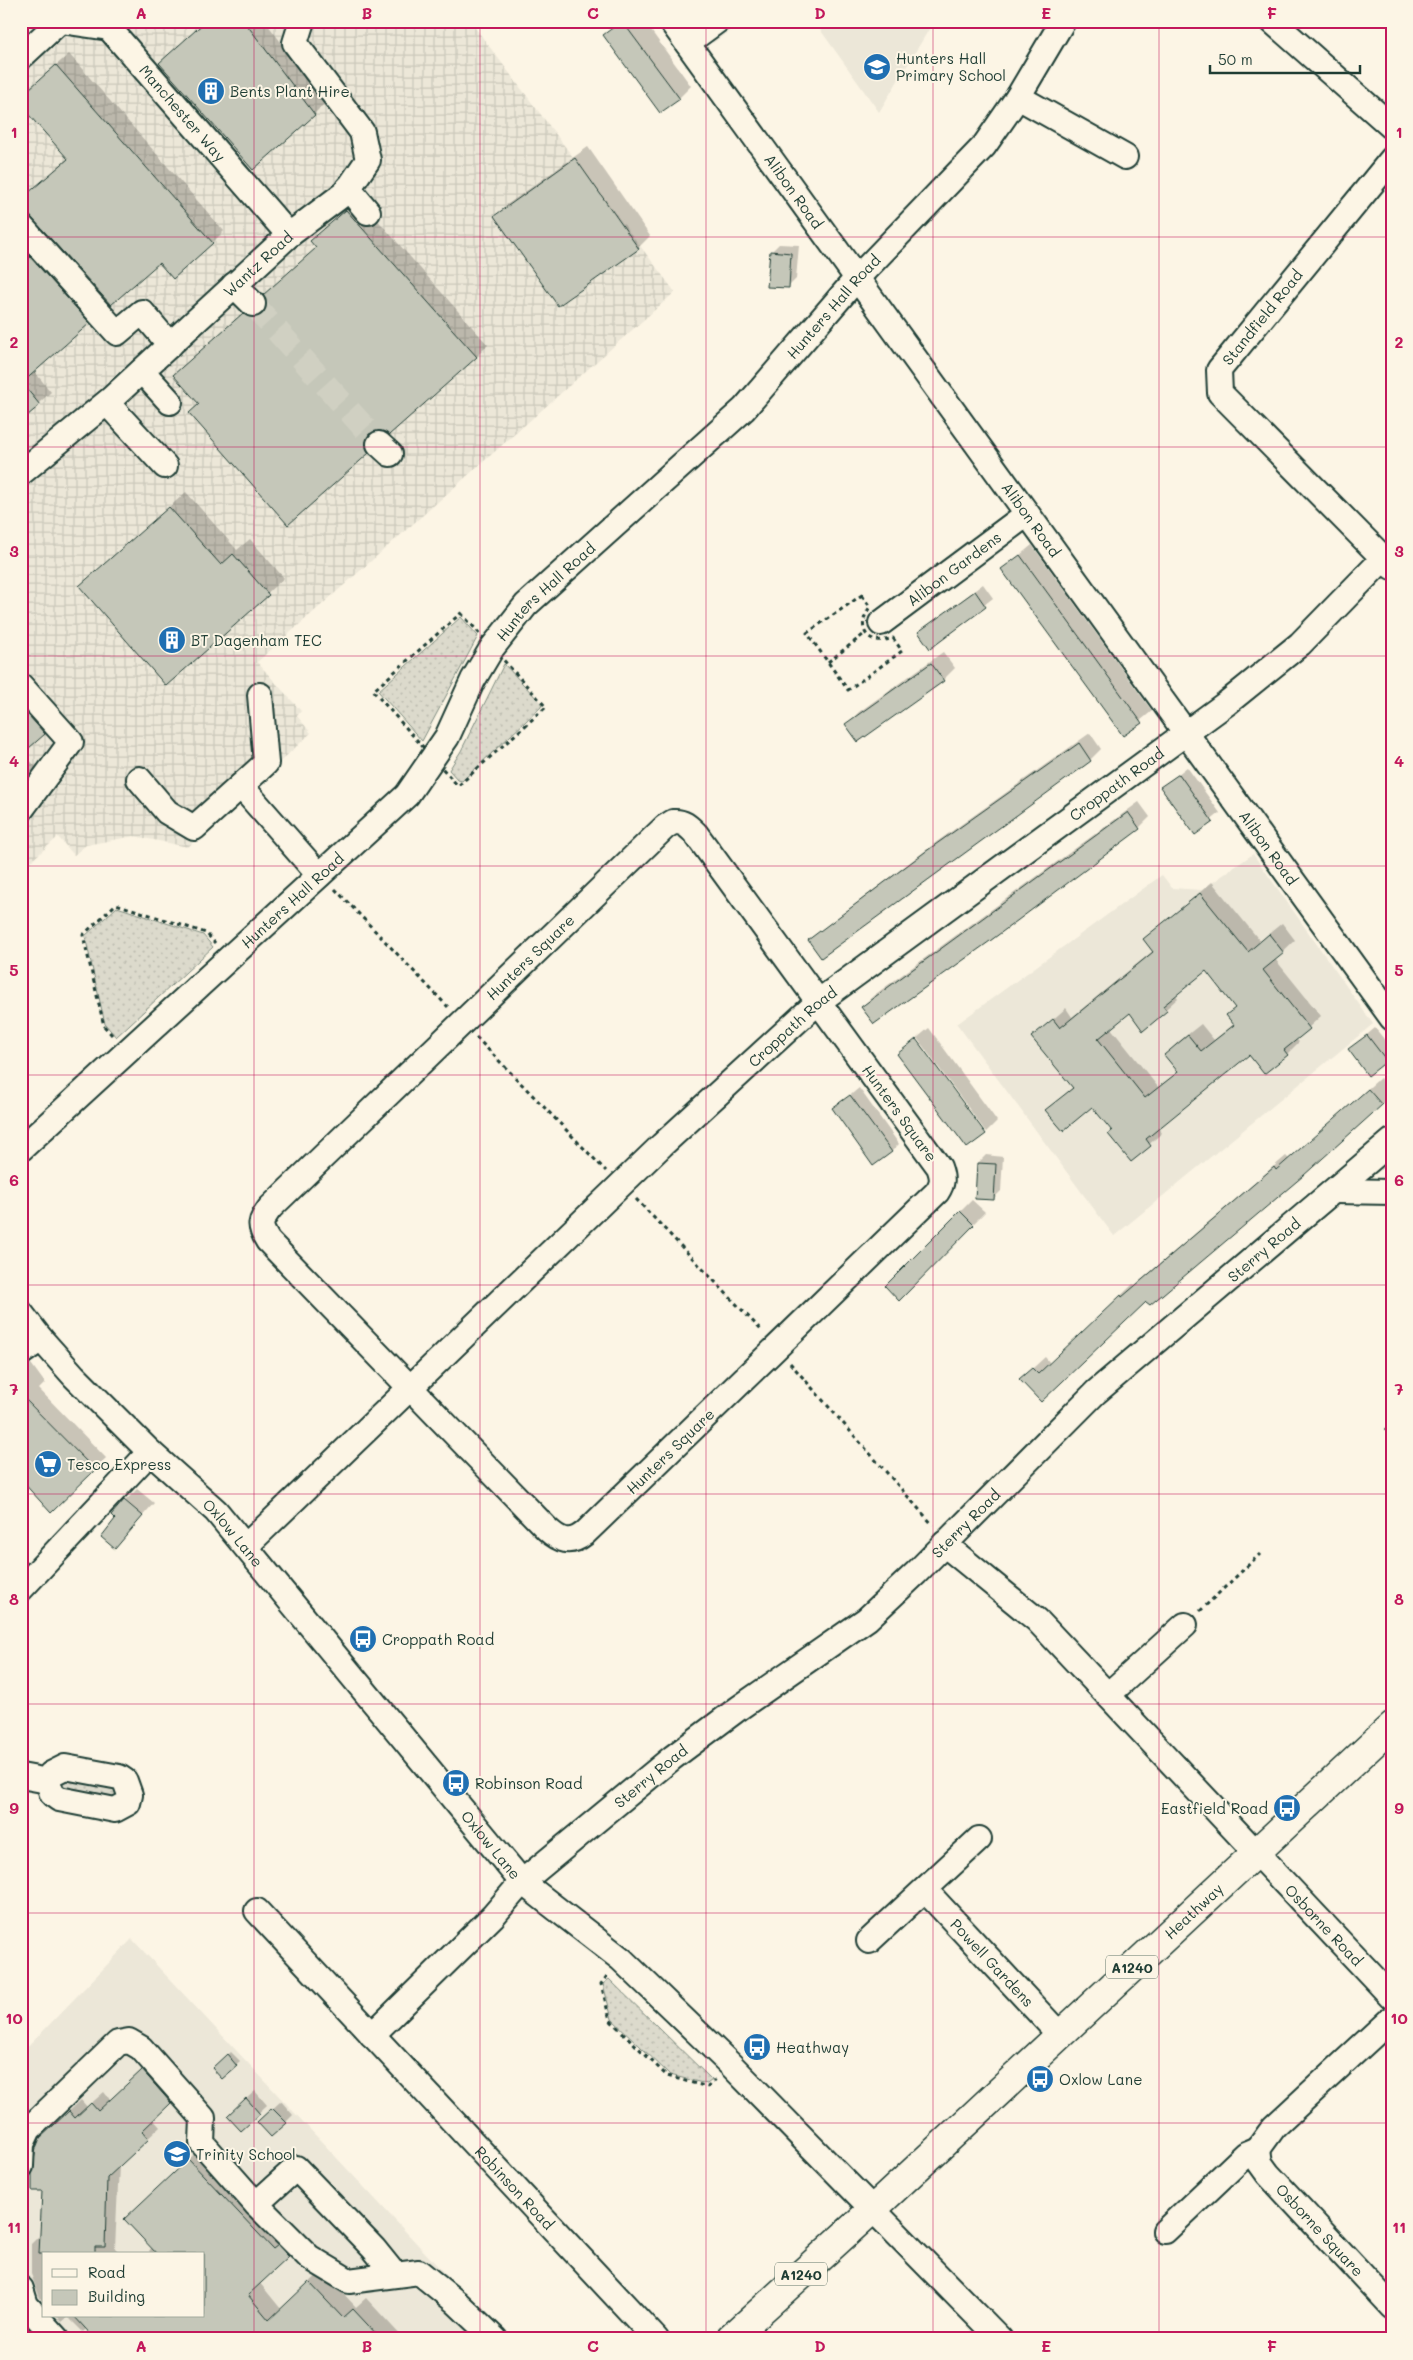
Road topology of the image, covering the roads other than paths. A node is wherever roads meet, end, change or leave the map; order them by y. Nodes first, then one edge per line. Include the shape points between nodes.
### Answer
1 (61, 21) edge
2 (302, 21) edge
3 (671, 21) edge
4 (717, 21) edge
5 (1063, 21) edge
6 (1272, 21) edge
7 (687, 43) junction
8 (21, 57) edge
9 (1018, 97) junction
10 (1392, 127) edge
11 (1125, 157) dead end
12 (1392, 158) edge
13 (348, 188) junction
14 (368, 212) dead end
15 (21, 226) edge
16 (289, 235) junction
17 (857, 278) junction
18 (234, 285) junction
19 (252, 304) tunnel mouth
20 (170, 344) junction
21 (142, 371) junction
22 (170, 402) dead end
23 (107, 403) junction
24 (165, 466) dead end
25 (21, 473) edge
26 (1027, 514) junction
27 (1388, 563) edge
28 (873, 628) road end
29 (21, 686) edge
30 (260, 695) dead end
31 (1186, 732) junction
32 (139, 779) dead end
33 (241, 786) junction
34 (21, 810) edge
35 (320, 875) junction
36 (818, 1002) junction
37 (1392, 1018) edge
38 (1392, 1141) edge
39 (21, 1149) edge
40 (1335, 1191) junction
41 (1392, 1192) edge
42 (21, 1313) edge
43 (40, 1339) junction
44 (21, 1353) edge
45 (411, 1388) junction
46 (150, 1452) junction
47 (946, 1543) junction
48 (246, 1546) junction
49 (21, 1589) edge
50 (1185, 1625) road end
51 (1109, 1694) junction
52 (1392, 1726) edge
53 (21, 1776) edge
54 (48, 1781) dead end
55 (979, 1839) dead end
56 (1256, 1852) junction
57 (522, 1882) junction
58 (925, 1890) junction
59 (257, 1911) dead end
60 (869, 1941) dead end
61 (1392, 1997) edge
62 (1392, 2018) edge
63 (1059, 2034) junction
64 (372, 2035) junction
65 (1258, 2149) junction
66 (21, 2166) edge
67 (256, 2204) junction
68 (873, 2209) junction
69 (1165, 2231) dead end
70 (395, 2275) junction
71 (21, 2290) edge
72 (1392, 2307) edge
73 (57, 2339) edge
74 (495, 2339) edge
75 (656, 2339) edge
76 (730, 2339) edge
77 (1000, 2339) edge

1 - 8 street, Manchester Way
1 - 16 street, Manchester Way via 109,28
2 - 13 street, Wantz Road via 295,43 362,132 368,160
3 - 7 street, Alibon Road
4 - 7 street
5 - 9 street, Hunters Hall Road
6 - 10 street
7 - 17 street, Alibon Road
9 - 11 street
9 - 17 street, Hunters Hall Road via 984,146
12 - 27 street, Standfield Road via 1219,370 1220,393
13 - 14 street
13 - 16 street, Wantz Road
15 - 20 street via 117,333 142,312
16 - 18 street, Wantz Road
17 - 26 street, Alibon Road
17 - 35 street, Hunters Hall Road via 744,409 526,605 492,648 473,680 447,737 407,795
18 - 19 street
18 - 20 street, Wantz Road
20 - 21 street, Wantz Road
21 - 22 street
21 - 23 street, Wantz Road
23 - 24 street
23 - 25 street, Wantz Road
26 - 28 street, Alibon Gardens
26 - 31 street, Alibon Road
27 - 31 street, Croppath Road via 1300,644
29 - 34 street via 71,742
30 - 33 street via 266,763
31 - 36 street, Croppath Road
31 - 37 street, Alibon Road
32 - 33 street via 167,812 194,828
33 - 35 street
35 - 39 street, Hunters Hall Road
36 - 45 street, Croppath Road via 621,1185
36 - 45 street, Hunters Square via 939,1167 942,1184 585,1533 568,1542 558,1539
36 - 45 street, Hunters Square via 696,834 680,822 665,827 270,1208 262,1220 261,1230 268,1241
38 - 40 street, Sterry Road
40 - 41 street
40 - 47 street, Sterry Road via 1096,1392
42 - 43 street, Oxlow Lane
43 - 44 street
43 - 46 street, Oxlow Lane
45 - 48 street, Croppath Road
46 - 48 street, Oxlow Lane via 216,1511
46 - 49 street
47 - 51 street via 1037,1620
47 - 57 street, Sterry Road via 867,1619 672,1758
48 - 57 street, Oxlow Lane
50 - 51 street
51 - 56 street
52 - 56 main road, Heathway / A1240
53 - 54 street
55 - 58 street
56 - 61 street, Osborne Road
56 - 63 main road, Heathway / A1240
57 - 64 street via 493,1916
57 - 68 street, Oxlow Lane via 621,1959
58 - 60 street
58 - 63 street, Powell Gardens
59 - 64 street, Robinson Road
62 - 65 street via 1274,2127
63 - 68 main road, Heathway / A1240
64 - 75 street, Robinson Road
65 - 69 street via 1246,2154
65 - 72 street, Osborne Square via 1260,2163 1268,2174
66 - 67 street via 22,2144 29,2129 118,2043 129,2041 138,2046 203,2118 202,2143
67 - 70 street via 308,2257 349,2281
67 - 70 street via 296,2168
68 - 76 main road, Heathway / A1240
68 - 77 street, Oxlow Lane
70 - 74 street via 419,2272
71 - 73 street via 26,2305

